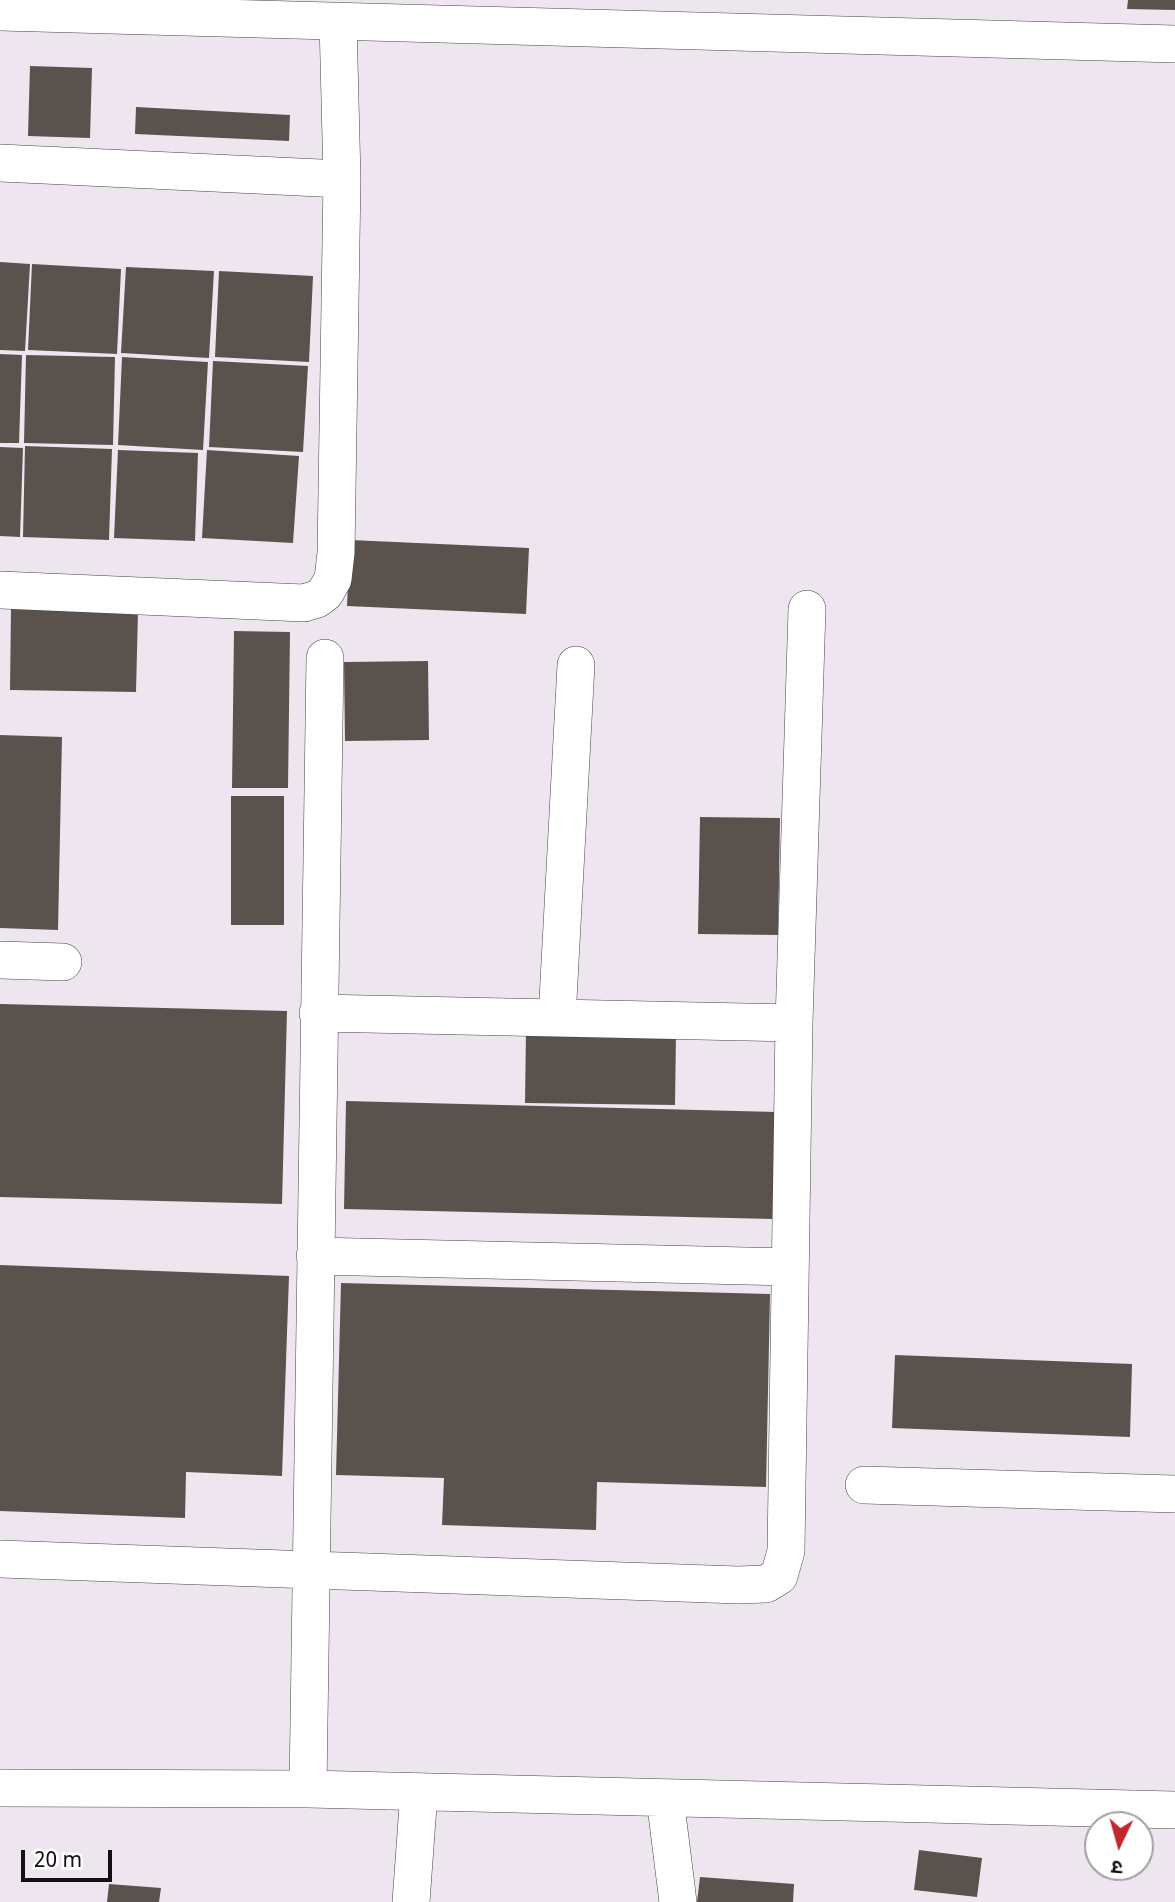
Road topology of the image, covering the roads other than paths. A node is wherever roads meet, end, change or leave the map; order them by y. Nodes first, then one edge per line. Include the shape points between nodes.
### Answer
1 (60, 7) edge
2 (0, 12) edge
3 (338, 21) junction
4 (1175, 44) edge
5 (0, 163) edge
6 (342, 178) junction
7 (0, 590) edge
8 (807, 609) dead end
9 (325, 658) dead end
10 (576, 665) dead end
11 (0, 960) edge
12 (62, 962) dead end
13 (318, 1013) junction
14 (557, 1018) junction
15 (794, 1023) junction
16 (315, 1256) junction
17 (790, 1267) junction
18 (863, 1485) dead end
19 (1175, 1494) edge
20 (0, 1559) edge
21 (311, 1569) junction
22 (0, 1788) edge
23 (309, 1789) junction
24 (419, 1792) junction
25 (665, 1798) junction
26 (1175, 1810) edge
27 (411, 1902) edge
28 (677, 1902) edge

1 - 2 street
1 - 3 street
3 - 4 street
3 - 6 street
5 - 6 street
6 - 7 street via 336,553 333,579 325,593 304,603
8 - 15 street
9 - 13 street
10 - 14 street
11 - 12 street
13 - 14 street
13 - 16 street
14 - 15 street
15 - 17 street
16 - 17 street
16 - 21 street
17 - 21 street via 786,1551 779,1576 766,1584 738,1585
18 - 19 street
20 - 21 street
21 - 23 street
22 - 23 street
23 - 24 street
24 - 25 street
24 - 27 street
25 - 26 street
25 - 28 street

